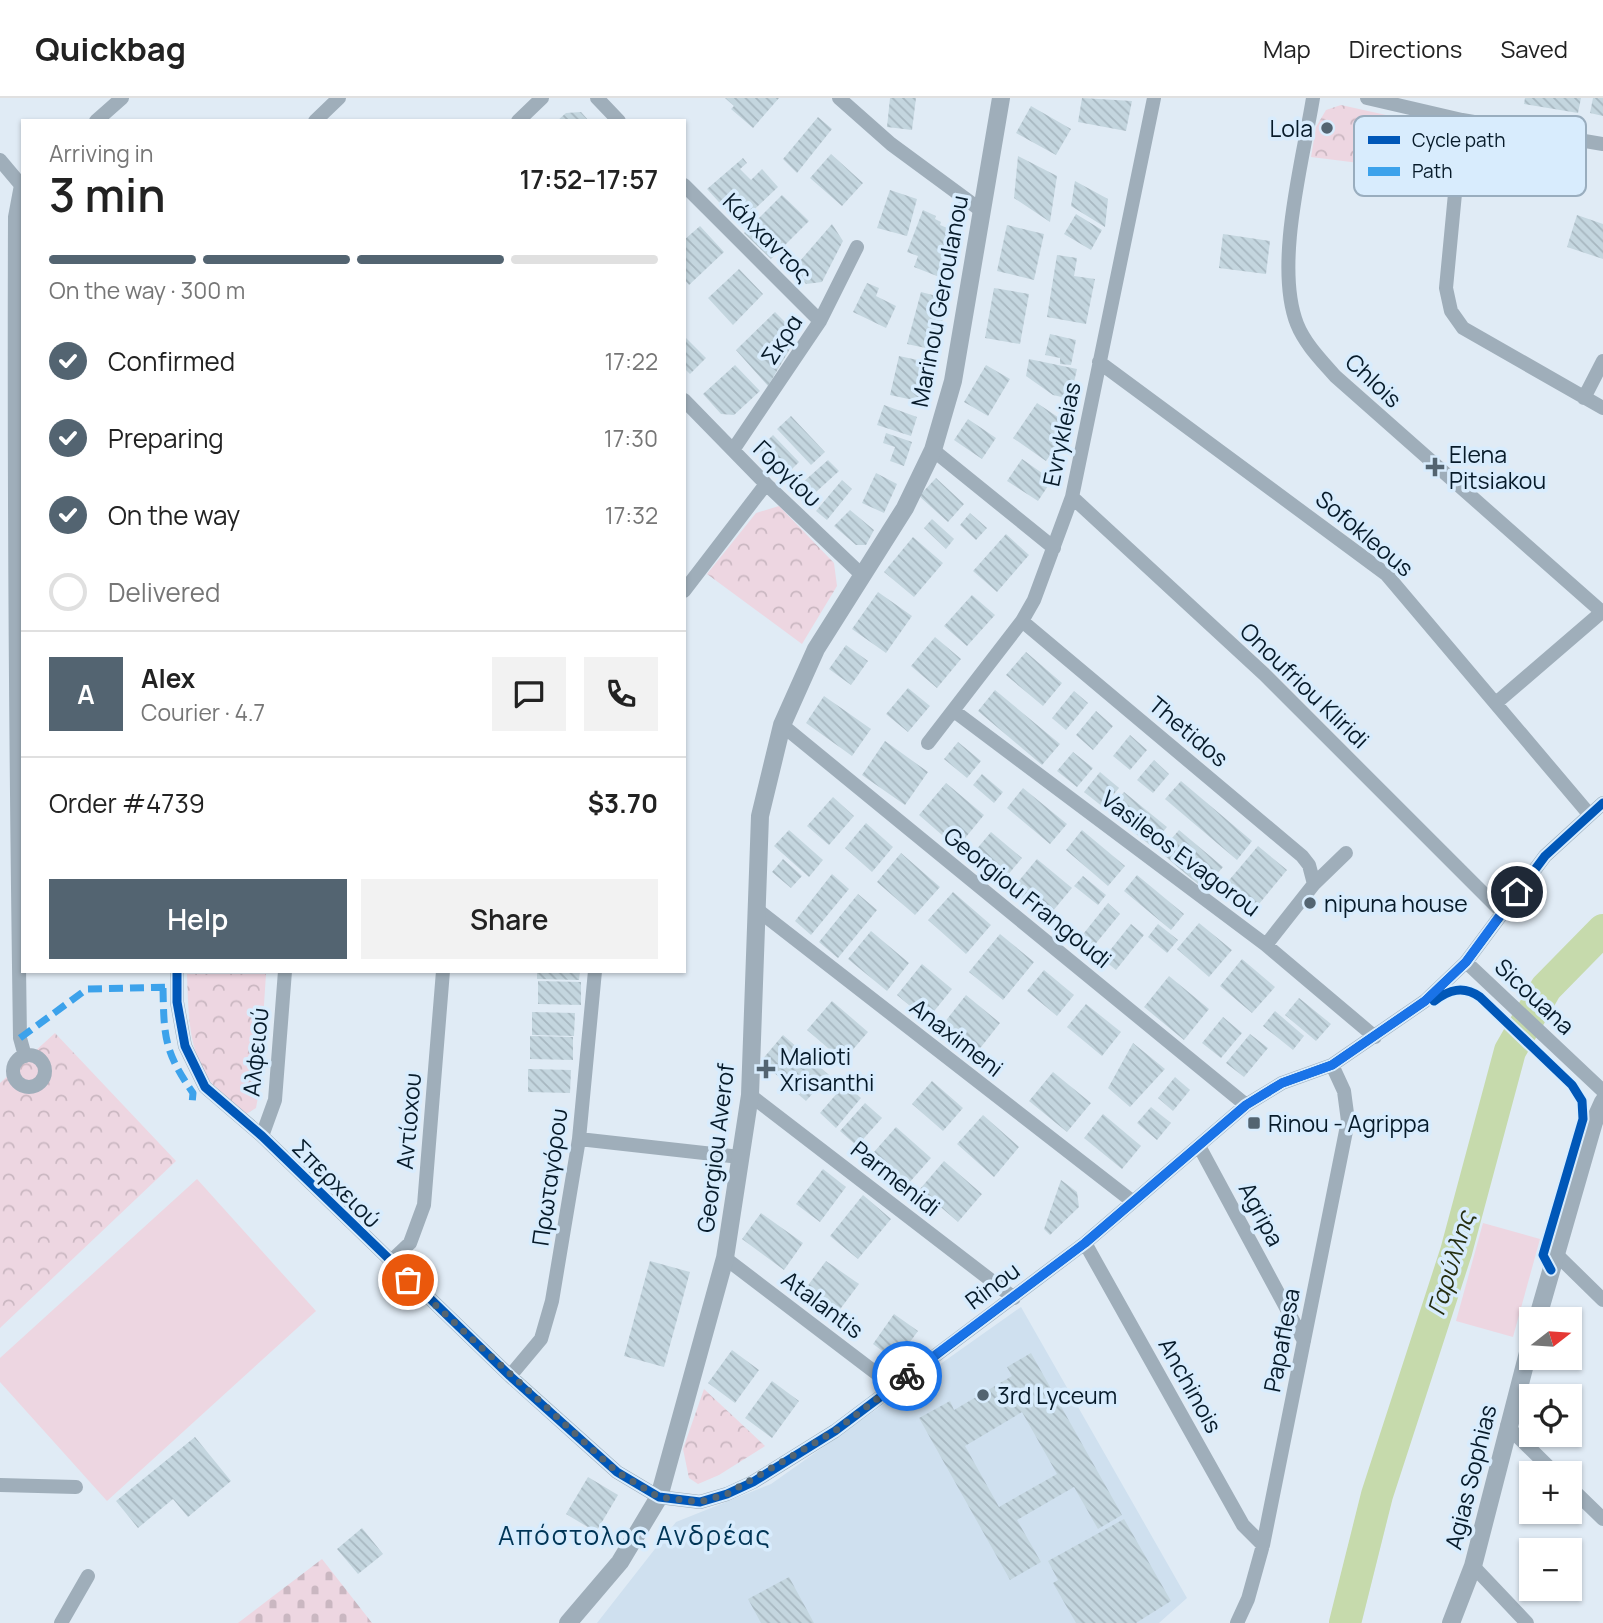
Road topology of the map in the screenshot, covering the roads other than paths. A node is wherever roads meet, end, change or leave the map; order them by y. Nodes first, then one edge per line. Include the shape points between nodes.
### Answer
1 (122, 98) edge
2 (339, 98) edge
3 (542, 98) edge
4 (597, 98) edge
5 (1001, 98) edge
6 (1154, 98) edge
7 (1313, 98) edge
8 (1367, 98) edge
9 (842, 99) edge
10 (1445, 116) edge
11 (98, 119) edge
12 (317, 119) edge
13 (520, 119) edge
14 (617, 119) edge
15 (0, 160) edge
16 (21, 183) edge
17 (686, 188) edge
18 (21, 189) edge
19 (1455, 196) edge
20 (982, 211) junction
21 (857, 247) dead end
22 (820, 321) junction
23 (19, 353) edge
24 (1603, 360) edge
25 (1099, 362) junction
26 (1584, 398) junction
27 (686, 402) edge
28 (1603, 408) edge
29 (733, 450) junction
30 (933, 450) junction
31 (766, 484) junction
32 (1072, 497) junction
33 (20, 511) edge
34 (1054, 548) junction
35 (863, 576) junction
36 (686, 589) edge
37 (7, 605) edge
38 (1602, 612) edge
39 (1022, 621) junction
40 (816, 649) joint
41 (1496, 703) junction
42 (19, 705) edge
43 (954, 711) junction
44 (782, 725) junction
45 (928, 743) dead end
46 (1603, 803) edge
47 (1589, 814) junction
48 (1346, 853) dead end
49 (1314, 884) junction
50 (755, 908) junction
51 (1501, 911) junction
52 (1266, 945) junction
53 (1466, 962) junction
54 (177, 973) edge
55 (285, 973) edge
56 (443, 973) edge
57 (595, 973) edge
58 (1375, 1037) junction
59 (25, 1056) dead end
60 (1332, 1065) junction
61 (1603, 1091) edge
62 (750, 1095) junction
63 (1603, 1102) edge
64 (1246, 1105) junction
65 (1599, 1123) edge
66 (262, 1136) junction
67 (579, 1139) junction
68 (1199, 1146) junction
69 (740, 1157) junction
70 (1132, 1201) junction
71 (1085, 1243) junction
72 (1556, 1254) junction
73 (725, 1258) junction
74 (390, 1262) junction
75 (1014, 1298) junction
76 (1603, 1300) edge
77 (1541, 1307) edge
78 (1304, 1341) junction
79 (1523, 1370) edge
80 (510, 1376) junction
81 (893, 1386) junction
82 (1507, 1426) junction
83 (1543, 1461) edge
84 (0, 1485) edge
85 (76, 1487) dead end
86 (659, 1497) junction
87 (1582, 1499) edge
88 (1603, 1519) edge
89 (1263, 1545) junction
90 (1473, 1566) junction
91 (88, 1576) dead end
92 (61, 1623) edge
93 (568, 1623) edge
94 (1237, 1623) edge
95 (1451, 1623) edge
96 (1527, 1623) edge

1 - 11 street
2 - 12 street
3 - 13 street
4 - 14 street
5 - 20 street, Marinou Geroulanou
6 - 25 street, Evrykleias
7 - 38 street, Chlois via 1289,255 1289,293 1297,324 1335,376
8 - 10 street
9 - 20 street via 891,144
15 - 16 street
17 - 22 street, Κάλχαντος
18 - 23 street via 15,217
19 - 26 street via 1447,288 1451,311 1464,328
20 - 30 street, Marinou Geroulanou via 953,381
21 - 22 street, Σκρα
22 - 29 street, Σκρα
23 - 33 street
24 - 26 street
25 - 32 street, Evrykleias
25 - 41 street, Sofokleous via 1386,573
26 - 28 street
27 - 29 street, Γοργίου
29 - 31 street, Γοργίου
30 - 34 street
30 - 35 street, Marinou Geroulanou via 905,509
31 - 35 street, Γοργίου
31 - 36 street
32 - 34 street, Evrykleias
32 - 51 street, Onoufriou Kliridi via 1264,674
33 - 37 street
34 - 39 street, Evrykleias
35 - 40 street, Marinou Geroulanou
37 - 42 street
38 - 41 street
39 - 43 street, Evrykleias
39 - 49 street, Thetidos via 1302,856
40 - 44 street, Georgiou Averof
41 - 47 street, Sofokleous
42 - 59 street via 20,1038
43 - 45 street, Evrykleias
43 - 52 street, Vasileos Evagorou
44 - 50 street, Georgiou Averof via 760,816
44 - 64 street, Georgiou Frangoudi
46 - 47 street, Rinou
47 - 51 street, Rinou via 1545,856
48 - 49 street
49 - 52 street
50 - 62 street, Georgiou Averof
50 - 70 street, Anaximeni
51 - 53 street, Rinou
52 - 58 street, Vasileos Evagorou
53 - 58 street, Rinou via 1425,1001
53 - 61 street, Sicouana
54 - 66 street, Σπερχειού via 185,1046 205,1087
55 - 66 street, Αλφειού via 275,1100
56 - 74 street, Αντίοχου via 424,1205 410,1243
57 - 67 street, Πρωταγόρου
58 - 60 street, Rinou
60 - 64 street, Rinou via 1282,1083
60 - 78 street, Papaflesa via 1345,1091 1348,1121
62 - 69 street, Georgiou Averof
62 - 75 street, Parmenidi
63 - 65 street
64 - 68 street, Rinou
65 - 72 street
66 - 74 street, Σπερχειού
67 - 69 street
67 - 80 street, Πρωταγόρου via 552,1301 541,1339
68 - 70 street, Rinou
68 - 78 street, Agripa
69 - 73 street, Georgiou Averof
70 - 71 street, Rinou
71 - 75 street, Rinou
71 - 89 street, Anchinois via 1243,1525
72 - 76 street
72 - 77 street
73 - 81 street, Atalantis
73 - 86 street, Georgiou Averof
74 - 80 street, Σπερχειού
75 - 81 street, Rinou
78 - 89 street, Papaflesa
79 - 82 street, Agias Sophias
80 - 86 street, Σπερχειού via 617,1472
81 - 86 street, Rinou via 835,1431 727,1494 700,1502
82 - 83 street
82 - 90 street, Agias Sophias
84 - 85 street
86 - 93 street, Georgiou Averof via 620,1562
87 - 88 street
89 - 94 street, Papaflesa
90 - 95 street, Agias Sophias
90 - 96 street
91 - 92 street

